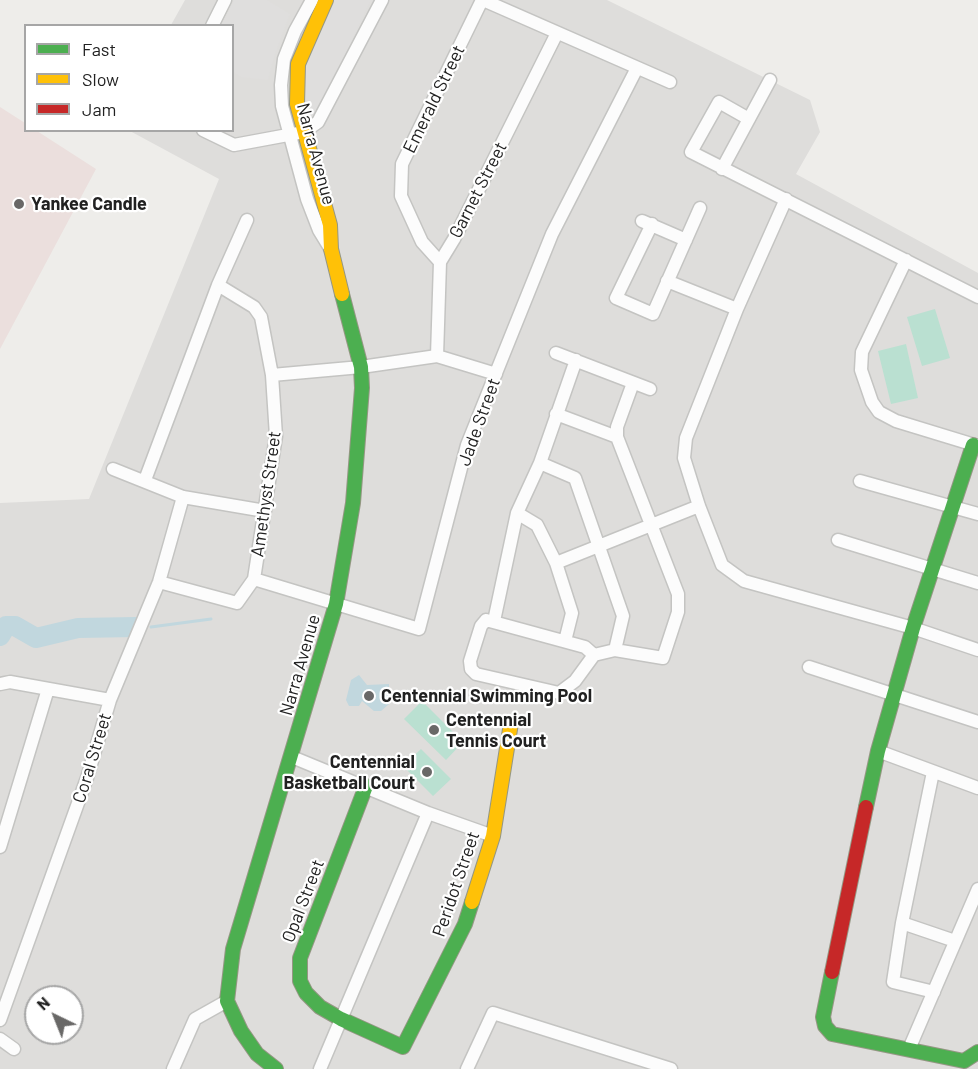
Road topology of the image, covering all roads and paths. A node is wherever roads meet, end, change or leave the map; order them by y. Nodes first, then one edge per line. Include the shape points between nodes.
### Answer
1 (225, 0) edge
2 (312, 0) edge
3 (326, 0) edge
4 (382, 0) edge
5 (483, 0) edge
6 (213, 24) edge
7 (557, 33) junction
8 (637, 68) junction
9 (770, 80) dead end
10 (670, 82) dead end
11 (749, 118) junction
12 (207, 132) edge
13 (304, 132) junction
14 (289, 136) junction
15 (722, 169) junction
16 (786, 199) junction
17 (700, 208) dead end
18 (247, 220) dead end
19 (686, 240) junction
20 (331, 249) junction
21 (906, 260) junction
22 (440, 262) junction
23 (667, 281) junction
24 (218, 285) junction
25 (978, 297) edge
26 (737, 309) junction
27 (556, 353) dead end
28 (437, 356) junction
29 (576, 360) junction
30 (361, 367) junction
31 (496, 374) junction
32 (272, 375) junction
33 (633, 383) junction
34 (650, 389) dead end
35 (556, 414) junction
36 (617, 437) junction
37 (976, 446) edge
38 (540, 463) junction
39 (113, 469) dead end
40 (145, 480) junction
41 (860, 480) dead end
42 (183, 496) junction
43 (699, 506) junction
44 (953, 506) junction
45 (265, 511) junction
46 (517, 513) junction
47 (978, 514) edge
48 (649, 525) junction
49 (838, 540) dead end
50 (598, 545) junction
51 (556, 563) junction
52 (933, 568) junction
53 (254, 579) junction
54 (159, 582) junction
55 (978, 583) edge
56 (336, 604) junction
57 (494, 621) junction
58 (913, 628) junction
59 (565, 641) junction
60 (615, 650) junction
61 (978, 650) edge
62 (594, 655) junction
63 (809, 667) dead end
64 (0, 684) edge
65 (48, 689) junction
66 (895, 694) junction
67 (110, 700) junction
68 (978, 722) edge
69 (511, 723) dead end
70 (878, 752) junction
71 (292, 757) junction
72 (933, 772) junction
73 (366, 786) junction
74 (978, 788) edge
75 (428, 813) junction
76 (5, 818) edge
77 (493, 836) junction
78 (0, 847) edge
79 (978, 889) edge
80 (902, 923) junction
81 (956, 941) junction
82 (934, 992) junction
83 (227, 1002) junction
84 (341, 1019) junction
85 (0, 1020) edge
86 (0, 1039) edge
87 (404, 1047) joint
88 (14, 1049) dead end
89 (909, 1049) junction
90 (978, 1052) edge
91 (471, 1068) edge
92 (173, 1069) edge
93 (276, 1069) edge
94 (320, 1069) edge
95 (671, 1069) edge

1 - 6 street
2 - 14 street, Narra Avenue via 284,59 282,95
3 - 13 street, Narra Avenue via 298,64 297,104
4 - 13 street via 318,122
5 - 7 street
5 - 22 street, Emerald Street via 402,164 401,196 422,242
7 - 8 street
7 - 22 street, Garnet Street
8 - 10 street
8 - 31 street, Jade Street via 552,234
9 - 11 street
11 - 15 street
11 - 15 street via 719,102 691,152
12 - 14 street via 234,145
13 - 14 street
13 - 20 street, Narra Avenue via 330,225
14 - 20 street, Narra Avenue via 307,199
15 - 16 street
16 - 21 street
16 - 26 street
17 - 19 street
18 - 24 street
19 - 23 street
19 - 23 street via 647,222 616,298 653,314
20 - 30 street, Narra Avenue
21 - 25 street
21 - 37 street via 862,352 861,370 872,402 879,412 896,421
22 - 28 street, Garnet Street
23 - 26 street
24 - 32 street, Amethyst Street via 254,307 261,317
24 - 40 street
26 - 43 street via 686,438 684,458
27 - 29 street
28 - 30 street
28 - 31 street
29 - 33 street
29 - 35 street
30 - 32 street
30 - 56 street, Narra Avenue via 353,503
31 - 56 street, Jade Street via 467,445 419,629
32 - 45 street, Amethyst Street via 276,436
33 - 34 street
33 - 36 street
35 - 36 street
35 - 38 street
36 - 48 street
37 - 44 street
38 - 46 street
38 - 50 street via 575,478
39 - 40 street
40 - 42 street
41 - 44 street
42 - 45 street
42 - 54 street, Coral Street
43 - 48 street
43 - 58 street via 722,565 744,581
44 - 47 street
44 - 52 street
45 - 53 street, Amethyst Street
46 - 51 street via 537,525
46 - 57 street
48 - 50 street
48 - 60 street via 678,594 678,612 663,658
49 - 52 street
50 - 51 street
50 - 60 street via 623,616
51 - 59 street via 572,614
52 - 55 street
52 - 58 street
53 - 54 street, Amethyst Street via 237,603
53 - 56 street, Jade Street
54 - 67 street, Coral Street
56 - 71 street, Narra Avenue
57 - 59 street
57 - 62 street via 486,620 481,626 470,661 476,674 559,693 575,681
58 - 61 street
58 - 66 street
59 - 62 street via 585,647
60 - 62 street
63 - 66 street
64 - 65 street
65 - 67 street
65 - 76 street
66 - 68 street
66 - 70 street
67 - 85 street, Coral Street via 87,778
69 - 77 street, Peridot Street
70 - 72 street
70 - 89 street via 823,1017 832,1034
71 - 73 street
71 - 83 street, Narra Avenue via 233,949
72 - 74 street
72 - 80 street
73 - 75 street
73 - 84 street, Opal Street via 300,958 300,981 306,993
75 - 77 street
75 - 84 street
76 - 78 street
77 - 87 street, Peridot Street via 465,924
79 - 81 street
80 - 81 street
80 - 82 street via 893,982
81 - 82 street
82 - 89 street
83 - 92 street via 195,1019
83 - 93 street via 257,1054
84 - 87 street, Opal Street
84 - 94 street
86 - 88 street
89 - 90 street via 964,1061
91 - 95 street via 493,1013

